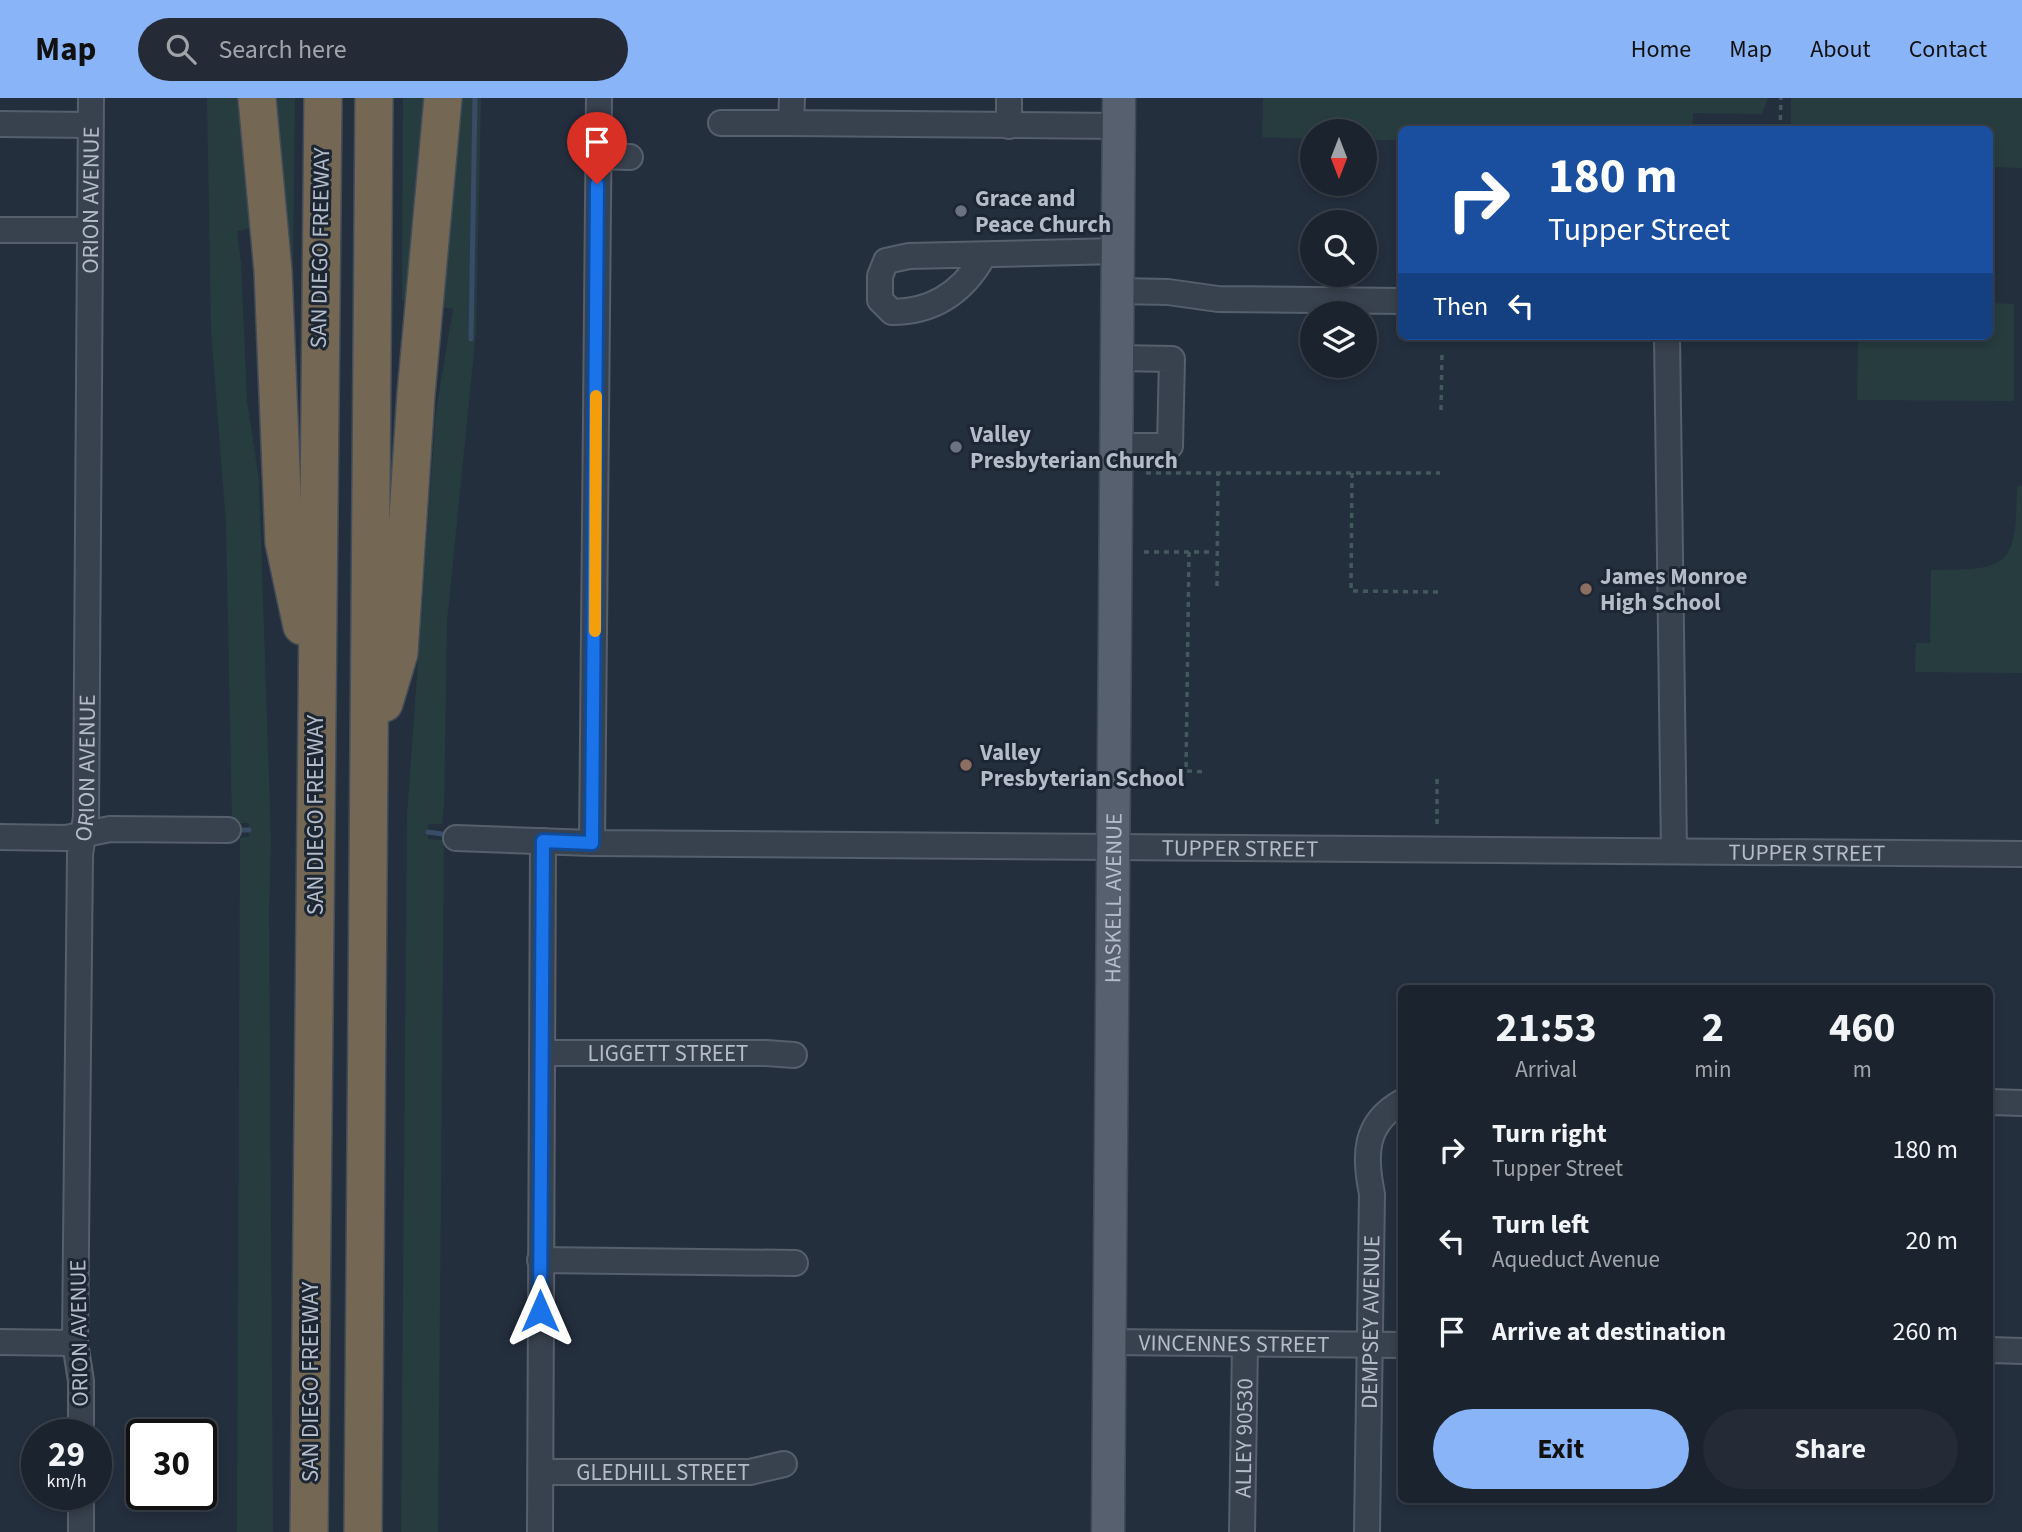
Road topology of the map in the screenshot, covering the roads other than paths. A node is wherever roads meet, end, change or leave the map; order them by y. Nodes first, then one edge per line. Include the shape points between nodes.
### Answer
1 (90, 98) edge
2 (257, 98) edge
3 (323, 98) edge
4 (374, 98) edge
5 (443, 98) edge
6 (598, 98) edge
7 (792, 98) edge
8 (1009, 98) edge
9 (1119, 112) edge
10 (721, 123) dead end
11 (791, 123) junction
12 (0, 124) edge
13 (90, 125) junction
14 (1009, 126) junction
15 (597, 156) junction
16 (630, 158) dead end
17 (0, 230) edge
18 (89, 230) junction
19 (374, 240) junction
20 (1118, 251) junction
21 (984, 255) dead end
22 (1118, 291) junction
23 (1398, 301) edge
24 (319, 325) junction
25 (1667, 340) edge
26 (1117, 358) junction
27 (1116, 446) junction
28 (316, 685) junction
29 (371, 748) junction
30 (229, 830) dead end
31 (83, 834) junction
32 (0, 838) edge
33 (456, 838) dead end
34 (543, 841) junction
35 (592, 843) junction
36 (1114, 847) junction
37 (1674, 851) junction
38 (2022, 855) edge
39 (542, 1052) junction
40 (794, 1055) dead end
41 (1993, 1102) edge
42 (2022, 1102) edge
43 (1392, 1107) edge
44 (540, 1260) junction
45 (795, 1263) dead end
46 (0, 1342) edge
47 (1110, 1342) junction
48 (75, 1343) junction
49 (1370, 1344) junction
50 (1245, 1345) junction
51 (1398, 1345) edge
52 (1993, 1350) edge
53 (2022, 1350) edge
54 (81, 1419) edge
55 (784, 1464) dead end
56 (541, 1472) junction
57 (81, 1510) edge
58 (81, 1532) edge
59 (309, 1532) edge
60 (333, 1532) edge
61 (345, 1532) edge
62 (363, 1532) edge
63 (540, 1532) edge
64 (1108, 1532) edge
65 (1242, 1532) edge
66 (1367, 1532) edge

1 - 13 street, ORION AVENUE
2 - 28 highway via 273,271 284,542
3 - 24 highway, SAN DIEGO FREEWAY
4 - 19 highway
5 - 29 highway via 398,653
6 - 15 street
7 - 11 street
8 - 14 street
9 - 14 street
9 - 20 main road, HASKELL AVENUE
10 - 11 street
11 - 14 street
12 - 13 street
13 - 18 street, ORION AVENUE
15 - 16 street
15 - 35 street
17 - 18 street
18 - 31 street, ORION AVENUE
19 - 29 highway
19 - 61 highway via 355,265
20 - 21 street
20 - 22 main road, HASKELL AVENUE
22 - 23 street via 1218,299
22 - 26 main road, HASKELL AVENUE
24 - 28 highway, SAN DIEGO FREEWAY
24 - 60 highway via 341,355
25 - 37 street
26 - 27 main road, HASKELL AVENUE
26 - 27 street via 1171,359 1171,372 1170,446
27 - 36 main road, HASKELL AVENUE
28 - 59 highway, SAN DIEGO FREEWAY
29 - 62 highway
30 - 31 street via 110,829
31 - 32 street
31 - 48 street, ORION AVENUE
33 - 34 street, TUPPER STREET
34 - 35 street, TUPPER STREET
34 - 39 street
35 - 36 street, TUPPER STREET
36 - 37 street, TUPPER STREET
36 - 47 main road, HASKELL AVENUE
37 - 38 street, TUPPER STREET
39 - 40 street, LIGGETT STREET
39 - 44 street
41 - 42 street
43 - 49 street, DEMPSEY AVENUE via 1374,1126 1368,1154 1372,1194
44 - 45 street
44 - 56 street
46 - 48 street
47 - 50 street, VINCENNES STREET
47 - 64 main road, HASKELL AVENUE
48 - 54 street, ORION AVENUE
49 - 50 street, VINCENNES STREET
49 - 51 street, VINCENNES STREET
49 - 66 street, DEMPSEY AVENUE
50 - 65 street, ALLEY 90530
52 - 53 street
55 - 56 street, GLEDHILL STREET via 750,1472
56 - 63 street
57 - 58 street

